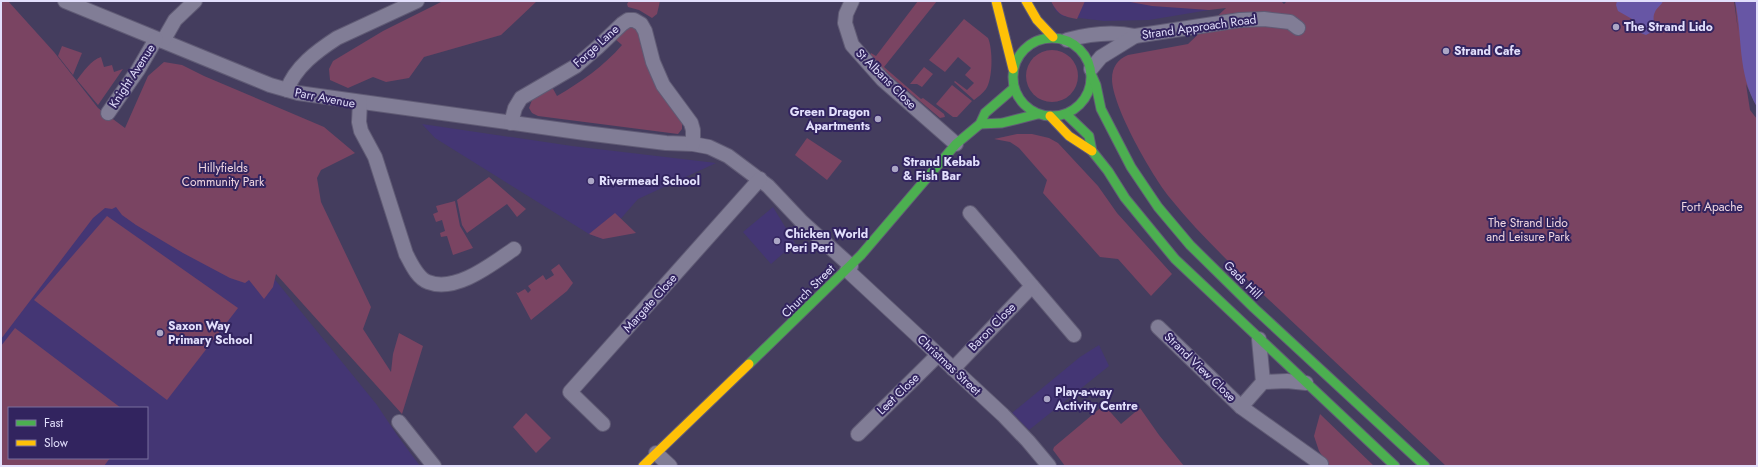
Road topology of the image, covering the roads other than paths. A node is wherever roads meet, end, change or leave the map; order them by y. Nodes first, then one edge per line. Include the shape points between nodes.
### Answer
1 (65, 1) edge
2 (195, 1) edge
3 (417, 1) edge
4 (852, 1) edge
5 (996, 1) edge
6 (1026, 1) edge
7 (1298, 28) dead end
8 (1135, 36) junction
9 (1053, 37) junction
10 (160, 40) junction
11 (1067, 40) junction
12 (1014, 68) junction
13 (1092, 73) junction
14 (1014, 88) junction
15 (287, 90) junction
16 (360, 102) junction
17 (108, 113) dead end
18 (1038, 114) junction
19 (1066, 114) junction
20 (1050, 116) junction
21 (511, 123) junction
22 (980, 124) junction
23 (693, 144) junction
24 (956, 144) junction
25 (1092, 151) junction
26 (760, 179) junction
27 (970, 213) dead end
28 (514, 249) dead end
29 (849, 268) junction
30 (1032, 286) junction
31 (1158, 327) dead end
32 (1074, 335) dead end
33 (1258, 339) junction
34 (938, 355) junction
35 (953, 369) junction
36 (1262, 382) junction
37 (1306, 383) junction
38 (1241, 407) junction
39 (399, 422) dead end
40 (602, 424) dead end
41 (858, 434) dead end
42 (656, 453) junction
43 (1321, 464) dead end
44 (1046, 465) edge
45 (434, 466) edge
46 (643, 466) edge
47 (670, 466) edge
48 (1396, 466) edge
49 (1425, 466) edge

1 - 10 street, Parr Avenue
2 - 10 street, Knight Avenue via 175,20
3 - 15 street via 337,38 300,68
4 - 24 street, St Albans Close via 845,24 852,45 883,80
5 - 12 main road
6 - 9 main road via 1033,16
7 - 8 street, Strand Approach Road via 1290,22 1240,20
8 - 11 street, Strand Approach Road via 1121,33 1085,35
8 - 13 street, Strand Approach Road via 1101,57
9 - 11 main road
9 - 12 main road via 1035,41 1028,46 1021,52
10 - 15 street, Parr Avenue
10 - 17 street, Knight Avenue
11 - 13 main road via 1078,47 1086,57
12 - 14 main road
13 - 19 main road via 1091,86 1085,99 1075,110
13 - 49 main road, Gads Hill via 1101,109 1131,167 1158,207 1190,245 1254,308
14 - 18 main road via 1019,99
14 - 22 main road, Church Street via 985,113
15 - 16 street, Parr Avenue via 311,96
16 - 21 street
16 - 28 street, Parr Avenue via 361,131 375,158 406,254 413,268 427,282 446,285 480,273
18 - 20 main road
18 - 22 main road via 992,126
19 - 20 main road
19 - 25 main road via 1089,136
20 - 25 main road via 1057,127 1077,144
21 - 23 street
21 - 23 street, Forge Lane via 516,106 524,96 576,66 623,23 634,20 641,24 646,32 653,62 663,85 691,122
22 - 24 main road, Church Street
23 - 26 street via 723,153
24 - 29 main road, Church Street
25 - 33 main road via 1158,240
26 - 29 street
26 - 40 street, Margate Close via 570,392
27 - 30 street
29 - 34 street, Christmas Street
29 - 42 main road, Church Street
30 - 32 street
30 - 35 street, Baron Close
31 - 38 street, Strand View Close
33 - 36 street
33 - 37 main road
34 - 35 street, Christmas Street
34 - 41 street, Leet Close
35 - 44 street, Christmas Street via 1028,441
36 - 37 street
36 - 38 street, Strand View Close
37 - 48 main road
38 - 43 street, Strand View Close
39 - 45 street
42 - 46 main road, Church Street
42 - 47 street

